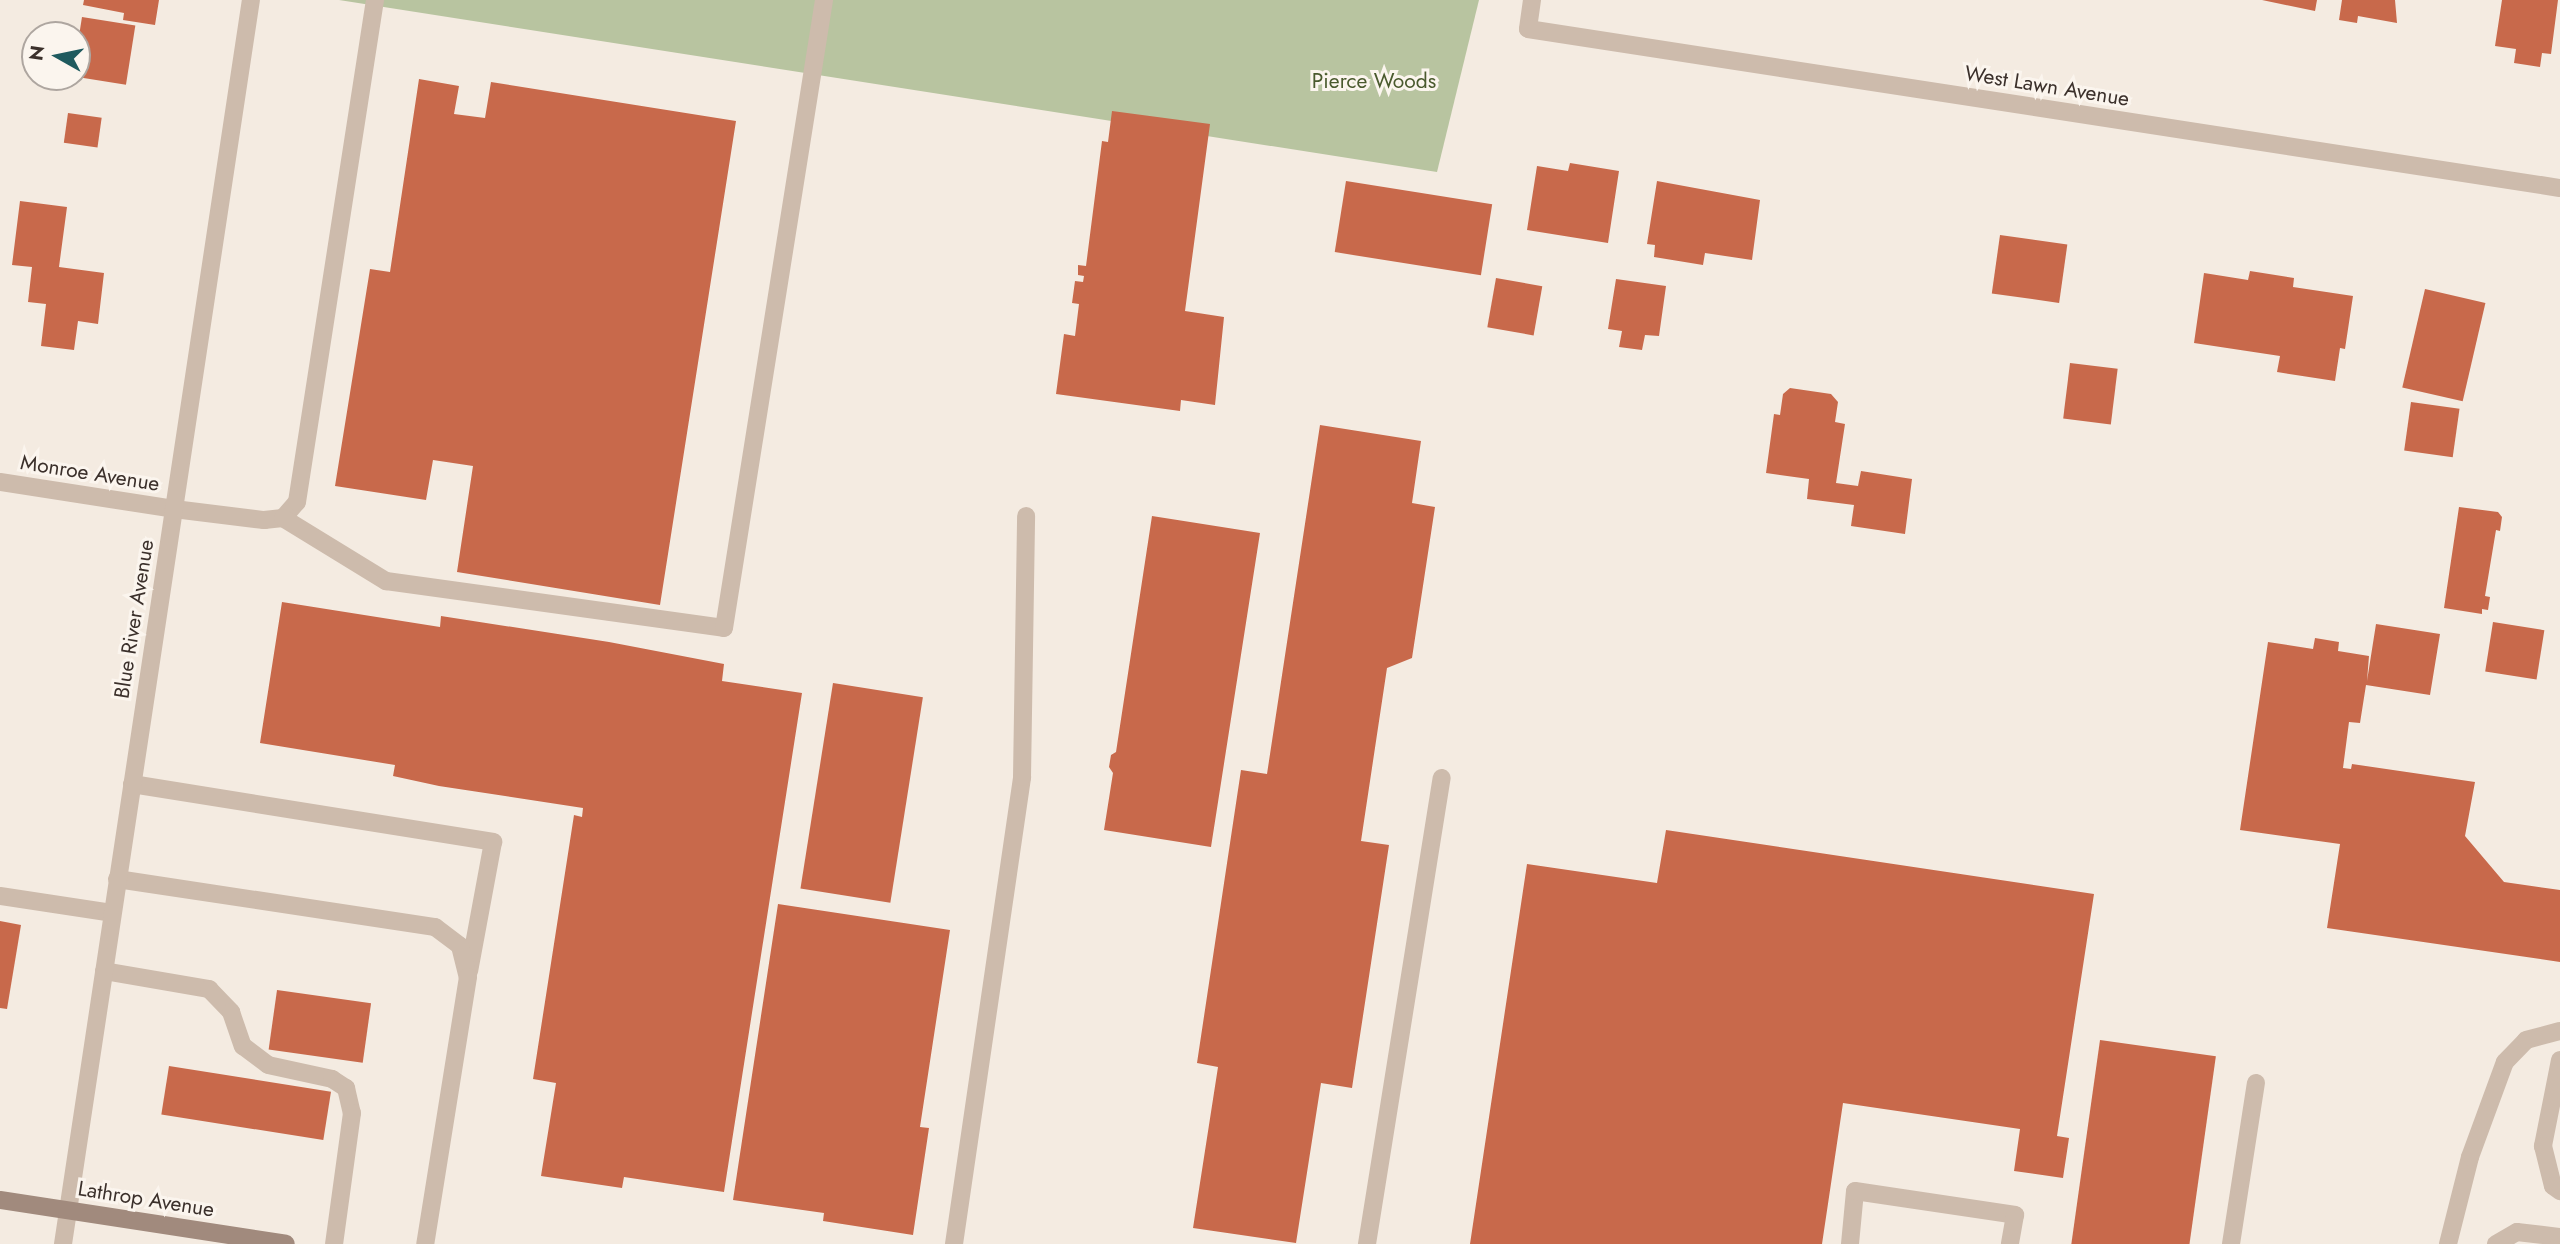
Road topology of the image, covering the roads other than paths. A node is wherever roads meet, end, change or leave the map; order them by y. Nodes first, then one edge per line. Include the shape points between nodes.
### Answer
1 (251, 0) edge
2 (375, 0) edge
3 (824, 0) edge
4 (1532, 0) edge
5 (2560, 187) edge
6 (0, 482) edge
7 (174, 509) junction
8 (1026, 516) dead end
9 (283, 518) junction
10 (1443, 778) dead end
11 (132, 785) junction
12 (117, 879) junction
13 (0, 896) edge
14 (112, 913) junction
15 (104, 971) junction
16 (468, 976) junction
17 (2560, 1031) edge
18 (2560, 1060) edge
19 (2256, 1083) dead end
20 (2560, 1191) edge
21 (0, 1200) edge
22 (67, 1210) junction
23 (2560, 1237) edge
24 (63, 1244) edge
25 (286, 1244) edge
26 (334, 1244) edge
27 (425, 1244) edge
28 (954, 1244) edge
29 (1367, 1244) edge
30 (1850, 1244) edge
31 (2010, 1244) edge
32 (2231, 1244) edge
33 (2448, 1244) edge
34 (2496, 1244) edge

1 - 7 street, Blue River Avenue
2 - 9 street via 297,502
3 - 9 street via 724,628 386,581
4 - 5 street, West Lawn Avenue via 1528,29
6 - 7 street, Monroe Avenue
7 - 9 street, Monroe Avenue
7 - 11 street, Blue River Avenue
8 - 28 street via 1022,777
10 - 29 street
11 - 12 street, Blue River Avenue
11 - 16 street via 493,842
12 - 14 street, Blue River Avenue
12 - 16 street via 435,927 460,946
13 - 14 street
14 - 15 street, Blue River Avenue
15 - 22 street, Blue River Avenue
15 - 26 street via 209,989 231,1012 243,1046 268,1065 332,1079 346,1088 352,1113
16 - 27 street
17 - 33 street via 2526,1040 2505,1062 2470,1157
18 - 20 street via 2543,1146 2553,1186
19 - 32 street
21 - 22 street, Lathrop Avenue
22 - 24 street, Blue River Avenue
22 - 25 street, Lathrop Avenue
23 - 34 street via 2517,1232
30 - 31 street via 1855,1191 2015,1215

